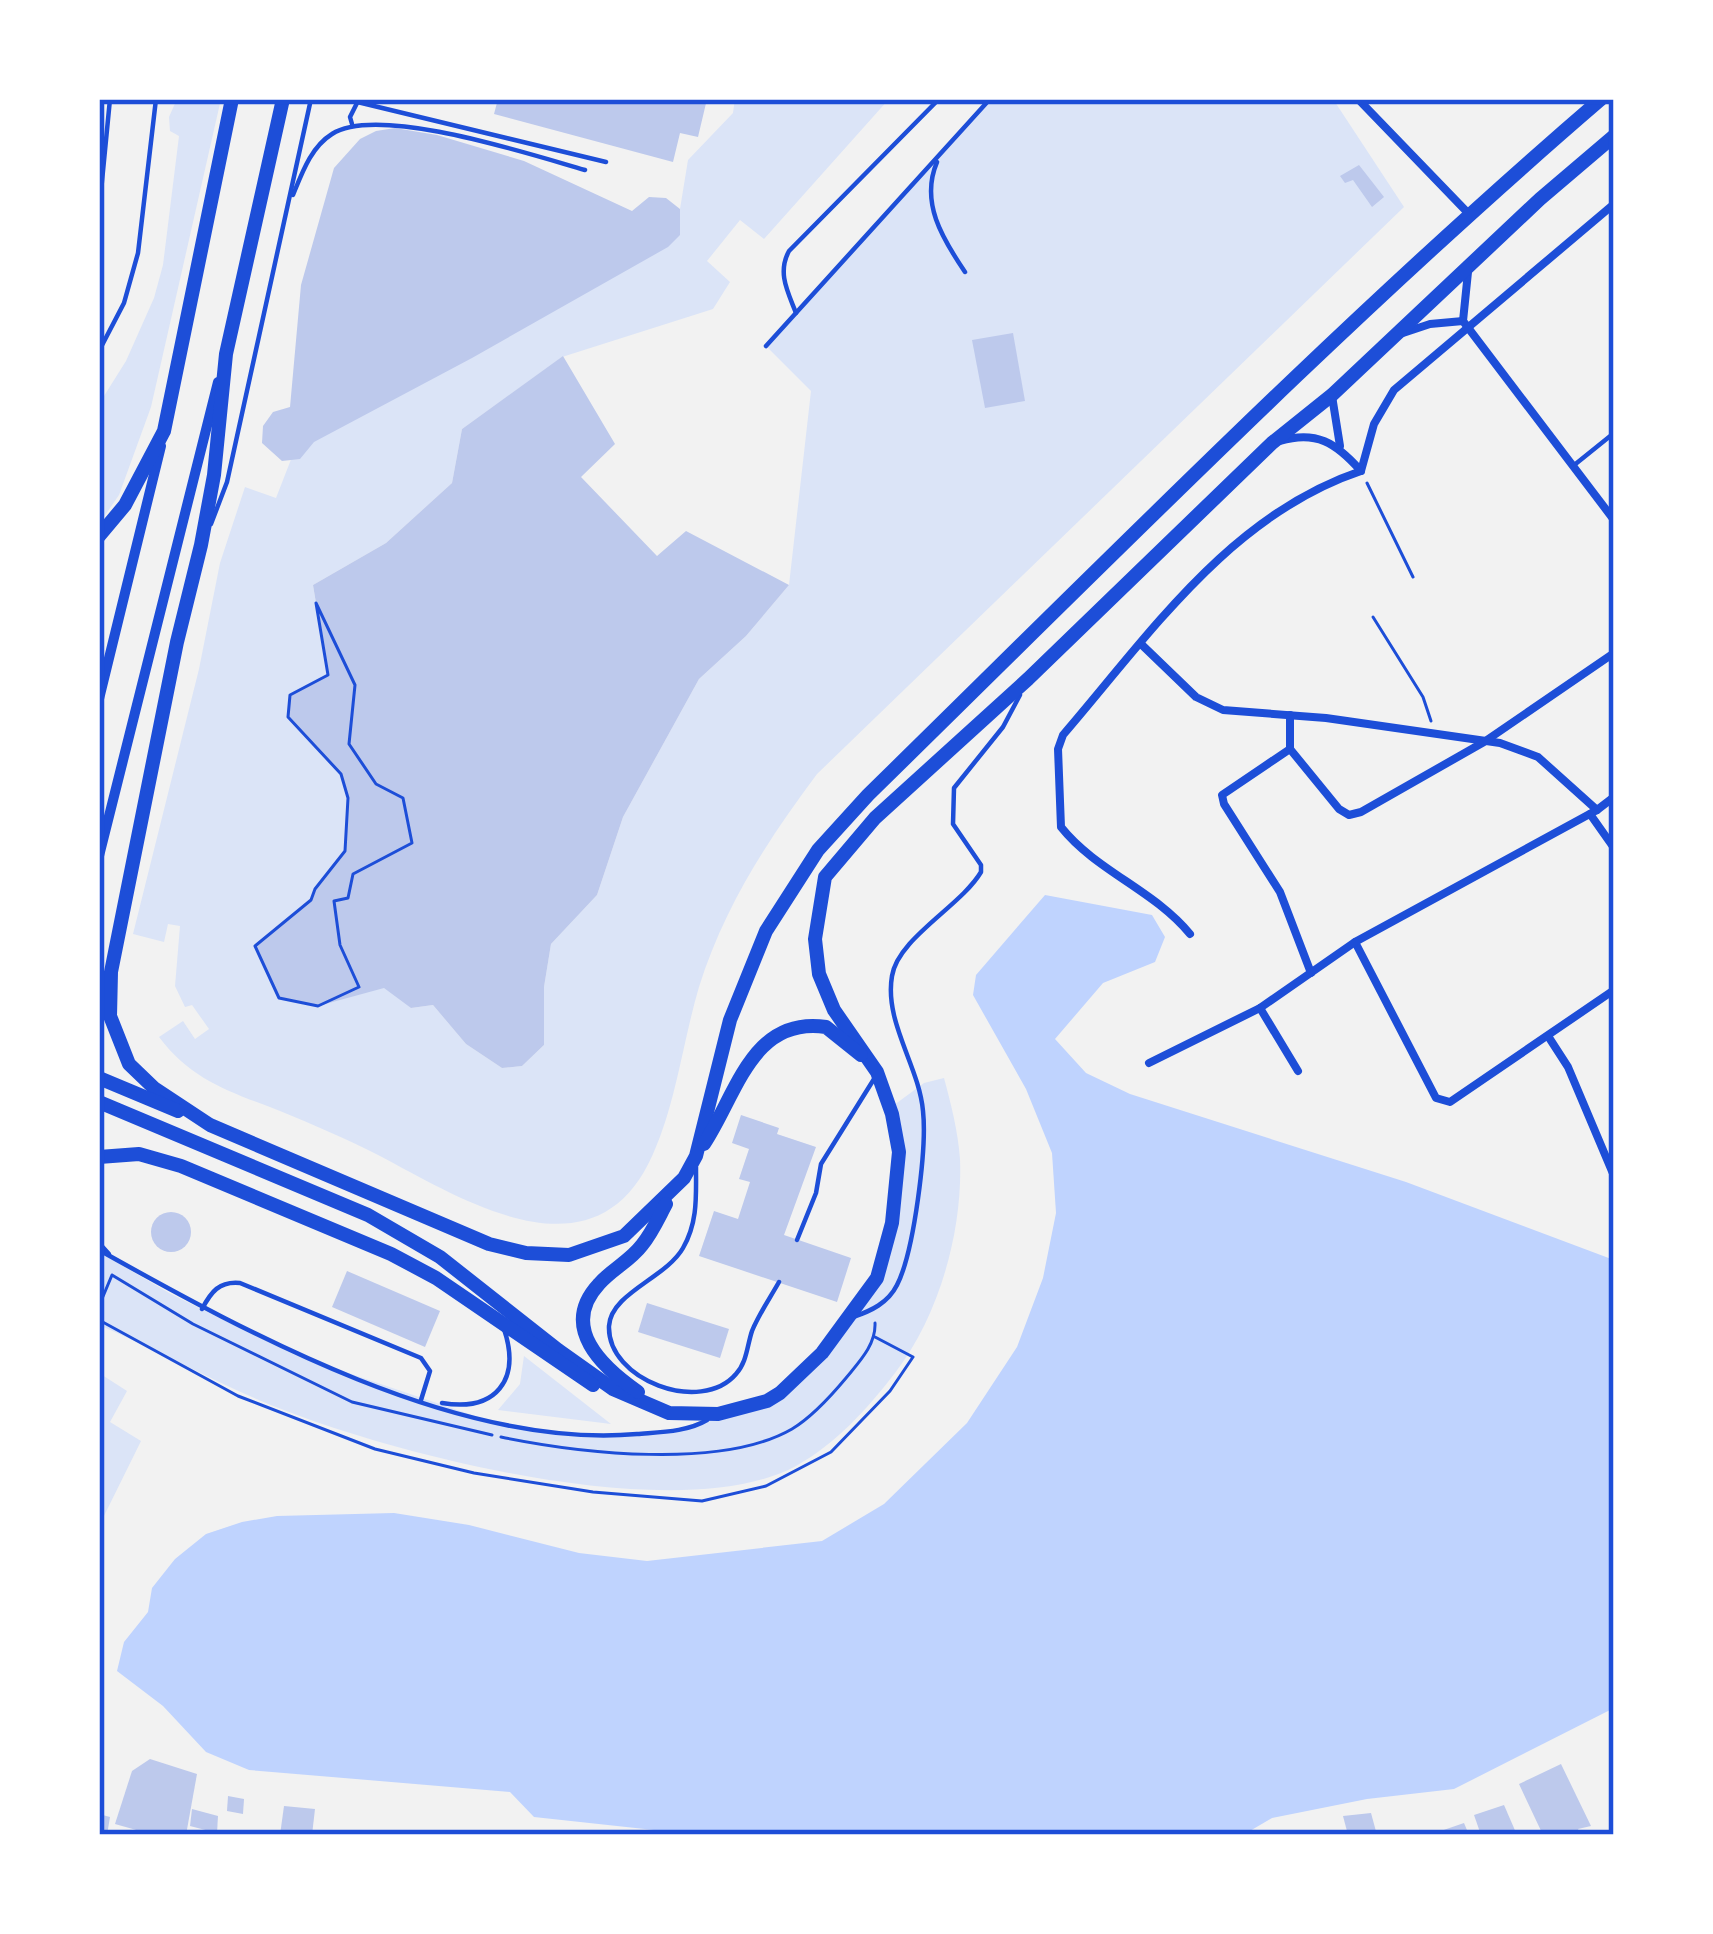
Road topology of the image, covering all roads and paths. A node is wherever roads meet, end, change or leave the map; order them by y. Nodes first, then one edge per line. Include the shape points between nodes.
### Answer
1 (110, 99) edge
2 (154, 99) edge
3 (232, 99) edge
4 (283, 99) edge
5 (311, 99) edge
6 (345, 99) edge
7 (938, 99) edge
8 (990, 99) edge
9 (1358, 99) edge
10 (1600, 99) edge
11 (357, 104) junction
12 (352, 124) junction
13 (1614, 136) edge
14 (940, 154) junction
15 (605, 162) dead end
16 (585, 170) dead end
17 (1614, 204) edge
18 (288, 206) junction
19 (99, 212) edge
20 (1468, 213) junction
21 (1469, 265) junction
22 (964, 272) dead end
23 (796, 313) junction
24 (1465, 324) junction
25 (1395, 336) junction
26 (766, 346) dead end
27 (99, 351) edge
28 (226, 354) junction
29 (1332, 395) junction
30 (164, 431) junction
31 (1614, 433) edge
32 (1272, 443) junction
33 (1340, 448) junction
34 (1573, 466) junction
35 (1361, 471) junction
36 (1614, 520) edge
37 (99, 536) edge
38 (201, 545) junction
39 (1413, 577) dead end
40 (1373, 617) dead end
41 (1141, 644) junction
42 (1614, 653) edge
43 (1028, 679) junction
44 (99, 699) edge
45 (1290, 716) junction
46 (1435, 734) junction
47 (1484, 742) junction
48 (1290, 749) junction
49 (1614, 797) edge
50 (1594, 812) junction
51 (1614, 848) edge
52 (99, 856) edge
53 (1190, 934) dead end
54 (1355, 942) junction
55 (1311, 973) junction
56 (359, 987) joint
57 (1614, 990) edge
58 (1260, 1008) junction
59 (1548, 1036) junction
60 (1149, 1063) dead end
61 (1298, 1071) dead end
62 (877, 1073) junction
63 (99, 1078) edge
64 (99, 1102) edge
65 (210, 1125) junction
66 (102, 1156) edge
67 (697, 1156) junction
68 (1614, 1176) edge
69 (672, 1194) junction
70 (797, 1240) dead end
71 (99, 1247) edge
72 (779, 1282) dead end
73 (202, 1310) junction
74 (848, 1318) junction
75 (99, 1319) edge
76 (502, 1324) junction
77 (875, 1337) dead end
78 (421, 1400) junction
79 (669, 1413) junction
80 (718, 1414) junction

1 - 19 lane
2 - 27 lane via 138,254
3 - 30 main road
4 - 28 main road
5 - 18 lane
6 - 11 lane
7 - 23 lane via 788,251 782,275
8 - 14 lane
9 - 20 street
10 - 20 main road
11 - 12 lane
11 - 15 lane
12 - 16 lane via 478,140
12 - 18 lane via 313,153
13 - 21 main road
14 - 22 lane via 929,181 932,206
14 - 23 lane
17 - 24 street
18 - 38 lane via 226,482
20 - 67 main road via 1032,630 818,850 744,980
21 - 24 street
21 - 25 main road
23 - 26 lane
24 - 25 street
24 - 34 street
24 - 35 street via 1394,390
25 - 29 main road
28 - 38 main road
28 - 52 street
29 - 32 main road
29 - 33 street
30 - 37 main road via 125,506
30 - 44 street
31 - 34 lane
32 - 33 street via 1316,436
32 - 43 main road
33 - 35 street
34 - 36 street
35 - 39 path
35 - 41 street via 1303,496 1232,545
38 - 65 main road via 108,994 129,1064
40 - 46 path via 1424,698
41 - 45 street via 1196,697 1223,710
41 - 53 street via 1063,735 1061,827
42 - 47 street
43 - 62 main road via 875,818 825,877 815,939 819,974
43 - 74 lane via 1003,727 954,788 952,821 981,872 894,966 892,1005 923,1110 921,1163 896,1286 874,1310
45 - 46 street
45 - 48 street
46 - 47 street
47 - 48 street via 1349,814
47 - 50 street via 1538,757
48 - 55 street via 1222,795 1280,892
49 - 50 street
50 - 51 street
50 - 54 street
54 - 55 street
54 - 59 street via 1442,1100 1459,1098
55 - 58 street
56 - 56 path via 318,1006 279,998 255,946 311,900 345,850 341,774 288,717 290,695 328,675 316,603 356,685 349,744 376,784 403,798 412,843 353,874 349,898 334,902 340,945
57 - 59 street
58 - 60 street
58 - 61 street
59 - 68 street
62 - 67 main road via 826,1028 782,1030 747,1064
62 - 70 lane via 820,1164
62 - 74 main road via 899,1153 892,1223 877,1278
63 - 65 main road
64 - 79 main road via 368,1215 440,1257 614,1389
65 - 69 main road via 526,1253 569,1256 608,1243
66 - 76 main road via 160,1159 263,1199 391,1254
67 - 69 main road
67 - 72 lane via 688,1238 673,1263 610,1316 617,1357 663,1386 710,1391 739,1372
69 - 79 main road via 644,1243 602,1280 583,1314 584,1337 604,1366
71 - 73 lane
73 - 78 lane
73 - 78 lane via 218,1287 240,1283 428,1364
74 - 80 main road via 780,1393
75 - 77 path via 238,1396 375,1449 494,1477 702,1502 766,1486 831,1452 913,1357
76 - 78 lane via 512,1364 499,1389 478,1402
76 - 79 main road via 608,1395
78 - 80 lane via 591,1435 697,1426
79 - 80 main road

